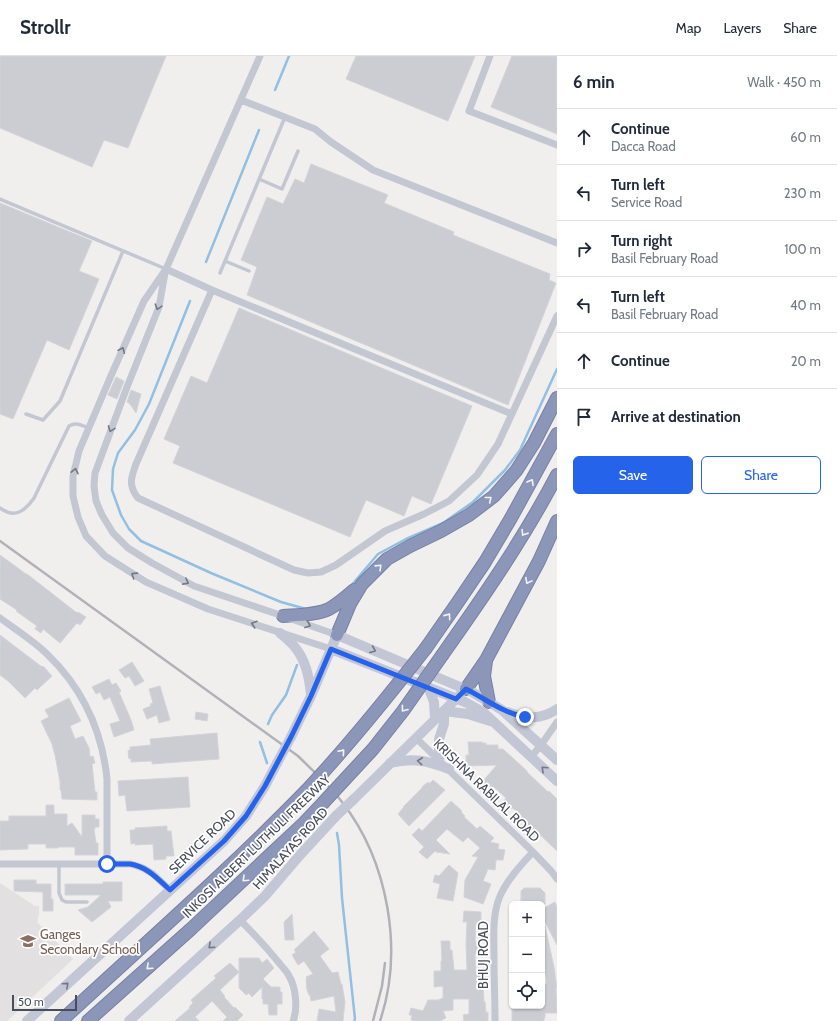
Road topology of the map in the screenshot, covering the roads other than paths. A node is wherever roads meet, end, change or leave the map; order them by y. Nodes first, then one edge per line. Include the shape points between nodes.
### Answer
1 (260, 56) edge
2 (490, 56) edge
3 (242, 100) junction
4 (285, 117) junction
5 (557, 145) edge
6 (298, 151) dead end
7 (259, 179) junction
8 (0, 199) edge
9 (557, 243) edge
10 (123, 251) junction
11 (225, 261) junction
12 (166, 269) junction
13 (249, 271) dead end
14 (220, 273) dead end
15 (212, 290) junction
16 (557, 316) edge
17 (557, 398) edge
18 (26, 414) dead end
19 (512, 414) junction
20 (89, 428) junction
21 (557, 434) edge
22 (557, 475) edge
23 (0, 508) edge
24 (557, 521) edge
25 (362, 584) junction
26 (283, 616) junction
27 (0, 618) edge
28 (280, 633) junction
29 (337, 635) junction
30 (331, 649) junction
31 (486, 660) junction
32 (428, 687) junction
33 (466, 689) junction
34 (311, 696) junction
35 (456, 699) junction
36 (489, 702) junction
37 (557, 709) edge
38 (502, 710) junction
39 (444, 711) junction
40 (435, 720) junction
41 (557, 722) edge
42 (496, 723) junction
43 (416, 738) junction
44 (541, 745) junction
45 (531, 757) junction
46 (438, 760) junction
47 (557, 760) edge
48 (390, 763) junction
49 (449, 769) junction
50 (557, 781) edge
51 (533, 852) junction
52 (0, 864) edge
53 (59, 864) junction
54 (107, 864) junction
55 (557, 879) edge
56 (170, 890) junction
57 (87, 902) dead end
58 (240, 920) junction
59 (27, 1021) edge
60 (60, 1021) edge
61 (88, 1021) edge
62 (129, 1021) edge
63 (293, 1021) edge
64 (495, 1021) edge

1 - 3 street
2 - 5 street via 469,111
3 - 4 street
3 - 12 street
4 - 7 lane
4 - 9 street via 315,129 373,170
6 - 7 lane via 282,189
7 - 11 lane
8 - 10 lane
10 - 12 lane
10 - 18 lane via 60,401 43,420
11 - 13 lane
11 - 14 lane
12 - 15 street
20 -> 12 street via 144,301
12 -> 26 street via 159,307 95,473 96,501 113,533 128,548 152,563 194,586
15 - 19 street
15 - 19 street via 136,464 132,477 134,493 138,498 294,570 308,573 331,568 385,531 449,501 477,475 498,444
16 - 19 street
25 -> 17 highway via 387,559 469,515 494,496 520,465
20 - 23 lane via 77,424 69,426 28,506 17,513 9,513
28 -> 20 street via 208,609 146,582 105,556 86,536 73,496 73,476 79,451
60 -> 21 highway, INKOSI ALBERT LUTHULI FREEWAY, bridge via 274,824 350,743 426,648 485,562
22 -> 61 highway, INKOSI ALBERT LUTHULI FREEWAY, bridge via 526,531 476,607 373,749 304,823 197,924
24 -> 31 highway via 539,561
25 - 26 highway via 328,609 306,615
25 - 29 highway
26 -> 29 street
27 - 54 street via 48,655 78,690 89,711 104,756 107,780
28 - 30 street
28 - 34 street via 294,646 304,663 310,680
29 - 30 street, SERVICE ROAD
29 -> 33 street
30 - 32 street
30 - 34 street, SERVICE ROAD
31 - 33 highway
31 - 36 highway via 484,676
32 - 35 street
32 - 40 street via 434,702
33 - 35 street, HIMALAYAS ROAD
33 - 36 street
34 - 56 street, SERVICE ROAD, bridge via 265,786 246,816 224,841
35 - 39 street, HIMALAYAS ROAD
35 - 42 street via 483,712
36 - 38 street
37 - 38 street via 547,715 533,718 516,716
38 - 44 street
39 - 40 street, HIMALAYAS ROAD
39 - 42 street via 468,714
39 - 46 street via 444,724 438,739
40 - 43 street, HIMALAYAS ROAD
41 - 44 street
42 - 45 street
43 - 46 street, KRISHNA RABILAL ROAD
43 - 48 street, HIMALAYAS ROAD
44 - 45 street
44 - 47 street
50 -> 45 street
46 - 49 street, KRISHNA RABILAL ROAD
49 -> 48 street via 419,760
48 - 58 street, HIMALAYAS ROAD, bridge via 336,816 265,896
49 - 51 street, KRISHNA RABILAL ROAD
51 - 55 street, KRISHNA RABILAL ROAD
51 - 64 street, BHUJ ROAD via 508,883 495,911
52 - 53 street
53 - 54 street
53 - 57 lane via 59,894 62,900
54 - 56 street via 131,864 143,868
59 -> 56 street, SERVICE ROAD
58 -> 62 street, HIMALAYAS ROAD
58 - 63 street via 290,976 295,992

